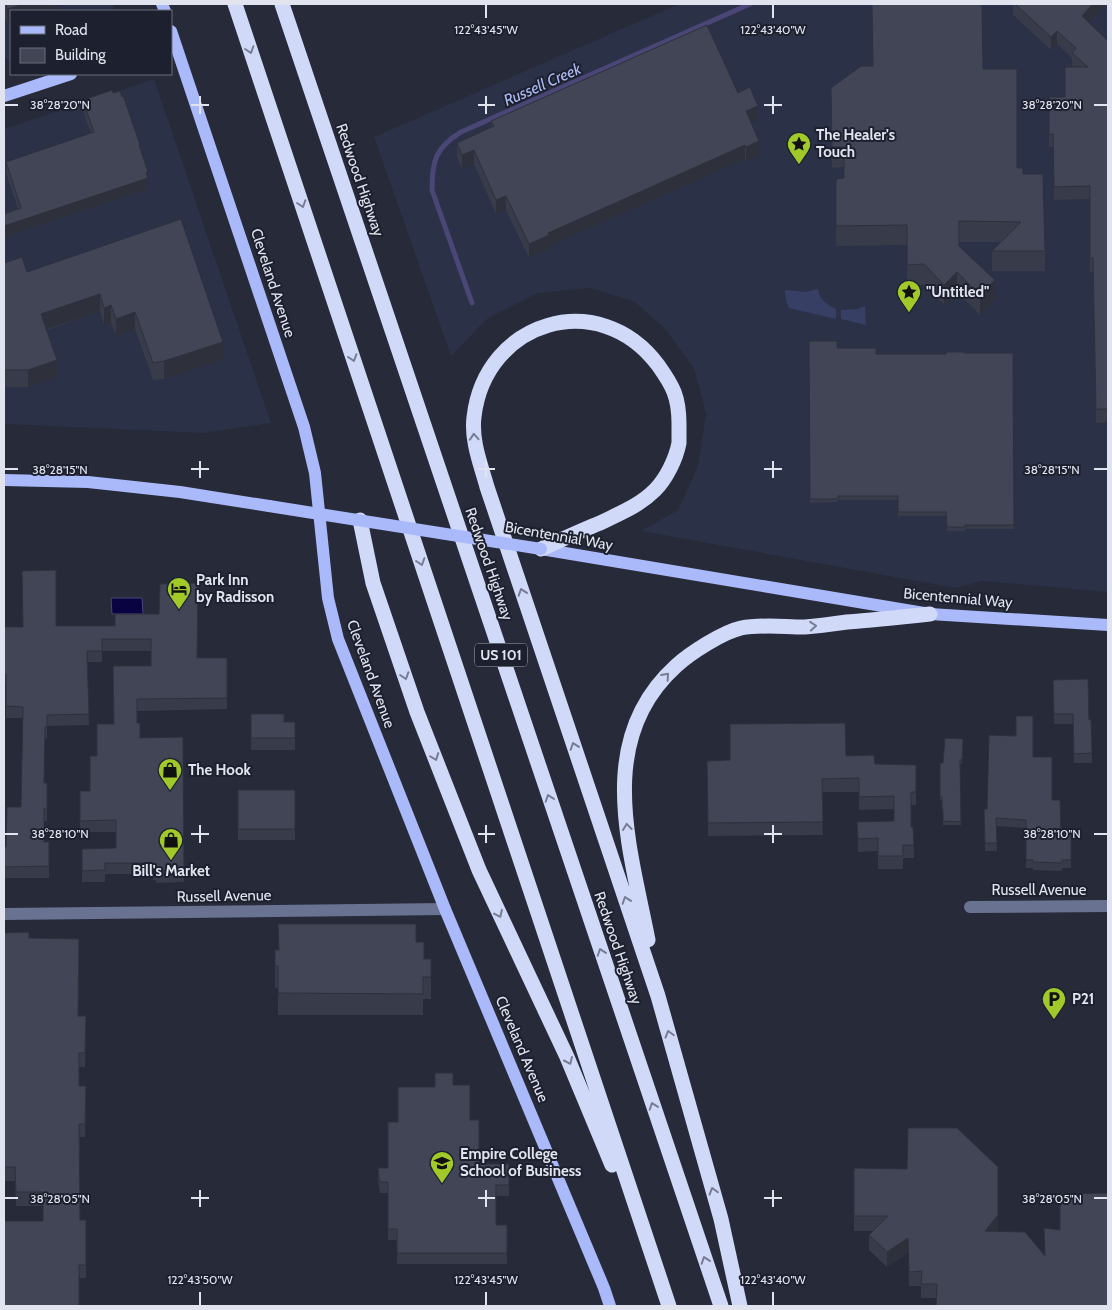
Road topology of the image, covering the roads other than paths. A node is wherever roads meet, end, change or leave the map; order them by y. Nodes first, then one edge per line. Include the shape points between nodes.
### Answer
1 (235, 4) edge
2 (282, 4) edge
3 (172, 37) edge
4 (68, 75) edge
5 (4, 96) edge
6 (4, 480) edge
7 (360, 520) junction
8 (541, 549) junction
9 (930, 614) junction
10 (1108, 625) edge
11 (1108, 906) edge
12 (970, 907) dead end
13 (445, 909) junction
14 (4, 914) edge
15 (658, 996) junction
16 (610, 1306) edge
17 (668, 1306) edge
18 (721, 1306) edge
19 (740, 1306) edge

1 -> 17 highway, US 101
18 -> 2 highway, Redwood Highway / US 101
3 - 13 main road, Cleveland Avenue via 304,427 315,474 328,598 338,639
4 - 5 main road
6 - 7 main road, Bicentennial Way, bridge via 88,482 180,492
7 - 8 main road, Bicentennial Way, bridge
7 -> 17 highway via 373,583 417,712 479,870 567,1057
8 - 9 main road, Bicentennial Way
15 -> 8 highway via 487,487 475,445 473,419 479,390 493,366 510,345 532,330 556,322 585,322 610,327 650,355 666,376 677,398 678,443 670,468 656,489 634,507
9 - 10 main road, Bicentennial Way
15 -> 9 highway via 624,803 629,741 650,696 666,674 684,658 740,628 806,627
11 - 12 street, Russell Avenue
13 - 14 street, Russell Avenue
13 - 16 main road, Cleveland Avenue
19 -> 15 highway via 721,1219

